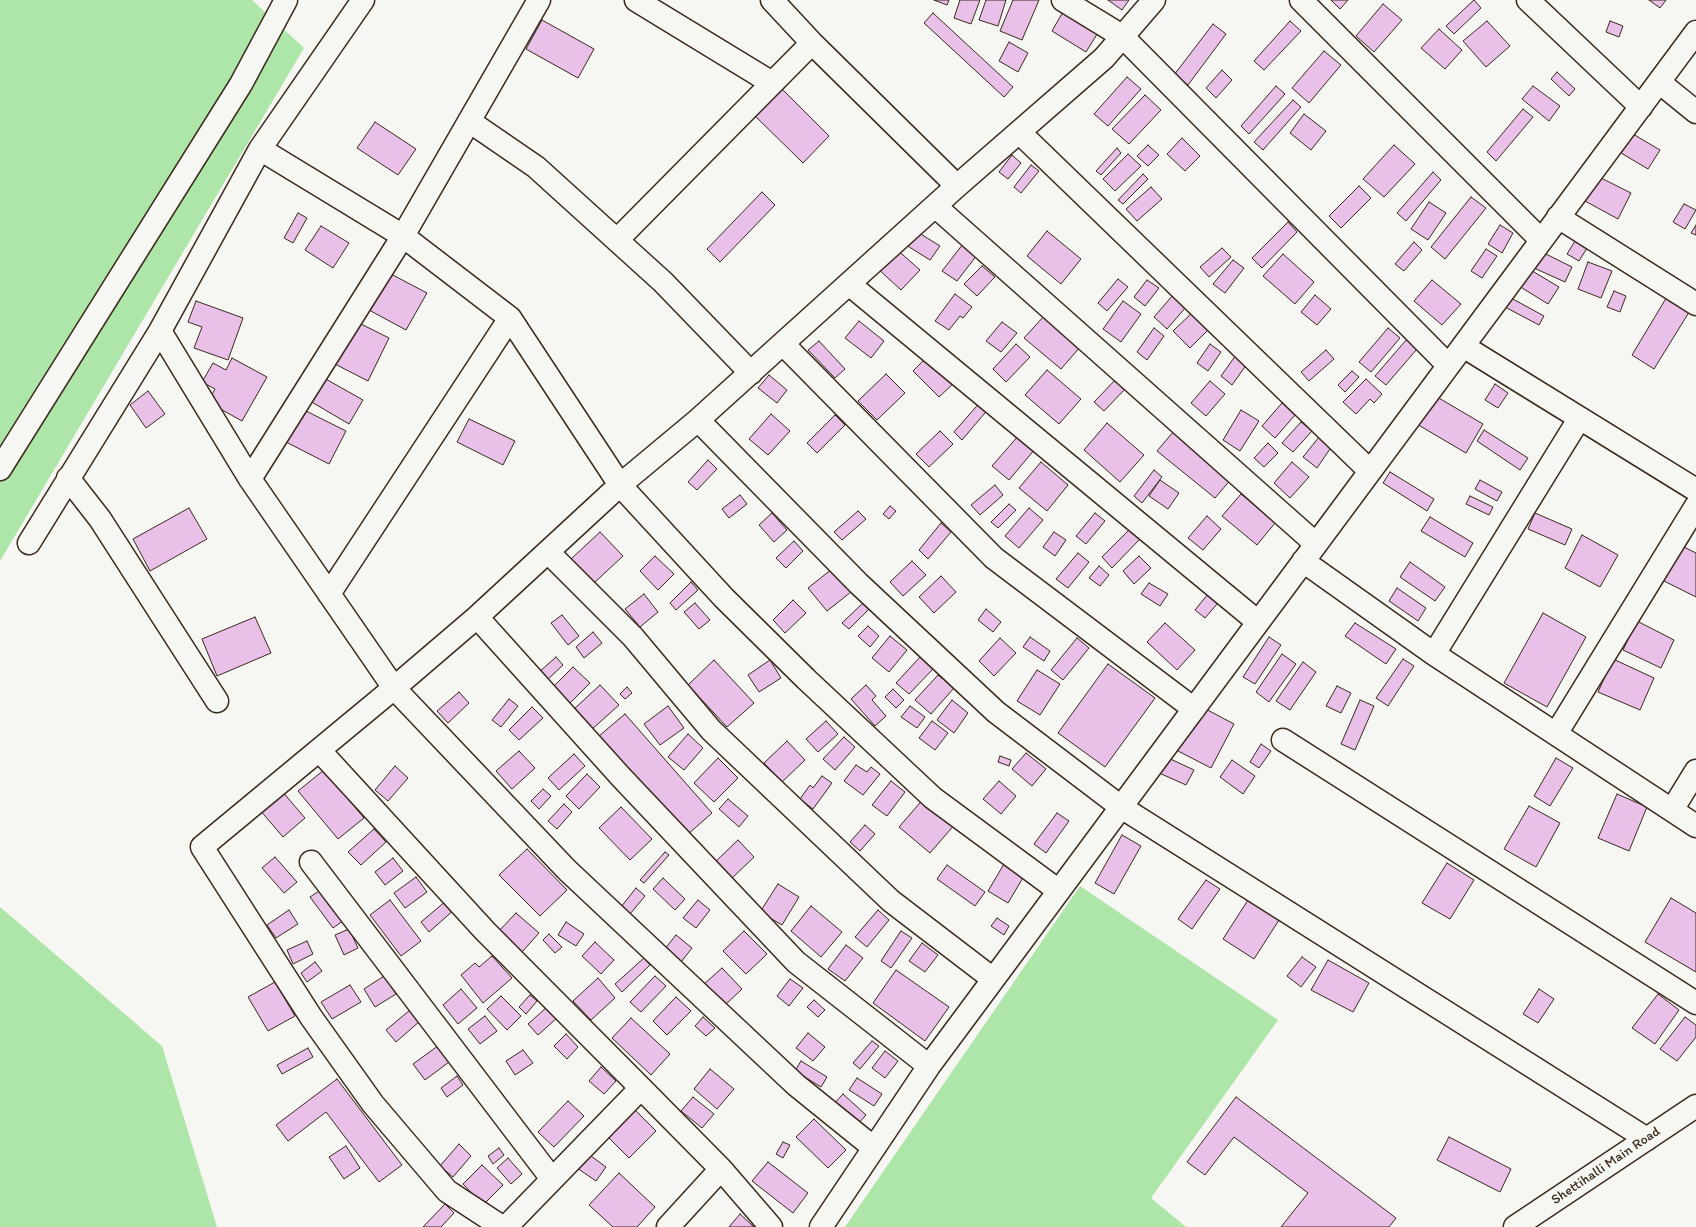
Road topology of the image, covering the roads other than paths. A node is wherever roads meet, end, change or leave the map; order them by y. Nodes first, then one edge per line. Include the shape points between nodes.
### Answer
1 (286, 0) edge
2 (363, 0) edge
3 (539, 0) edge
4 (636, 0) edge
5 (772, 0) edge
6 (1063, 0) edge
7 (1154, 0) edge
8 (1301, 0) edge
9 (1528, 0) edge
10 (1696, 32) edge
11 (1122, 36) junction
12 (812, 43) junction
13 (1659, 82) junction
14 (772, 83) junction
15 (1641, 107) junction
16 (1696, 112) edge
17 (469, 121) junction
18 (1019, 132) junction
19 (260, 149) junction
20 (957, 186) junction
21 (935, 206) junction
22 (1558, 218) junction
23 (403, 236) junction
24 (617, 240) junction
25 (1542, 240) junction
26 (849, 284) junction
27 (1696, 304) edge
28 (510, 318) junction
29 (160, 331) junction
30 (783, 344) junction
31 (1463, 346) junction
32 (1448, 365) junction
33 (751, 373) junction
34 (1579, 419) junction
35 (698, 420) junction
36 (0, 469) edge
37 (1370, 471) junction
38 (68, 478) junction
39 (250, 479) junction
40 (620, 485) junction
41 (1696, 490) edge
42 (1696, 506) edge
43 (28, 542) dead end
44 (548, 552) junction
45 (1309, 553) junction
46 (329, 594) junction
47 (476, 617) junction
48 (1258, 622) junction
49 (1434, 654) junction
50 (394, 688) junction
51 (217, 701) dead end
52 (1194, 709) junction
53 (1556, 734) junction
54 (1283, 740) dead end
55 (319, 750) junction
56 (1696, 771) edge
57 (1121, 807) junction
58 (1672, 810) junction
59 (1696, 826) edge
60 (311, 862) dead end
61 (1059, 891) junction
62 (993, 979) junction
63 (1696, 1003) edge
64 (929, 1066) junction
65 (641, 1088) junction
66 (1696, 1106) edge
67 (1647, 1139) junction
68 (874, 1148) junction
69 (721, 1169) junction
70 (552, 1179) junction
71 (502, 1227) edge
72 (506, 1227) edge
73 (668, 1227) edge
74 (771, 1227) edge
75 (821, 1227) edge
76 (1515, 1227) edge

1 - 36 street via 241,84
2 - 19 street
3 - 17 street
4 - 14 street
5 - 12 street
6 - 11 street
7 - 11 street
8 - 25 street
9 - 15 street
10 - 13 street
11 - 18 street via 1104,58
11 - 32 street
12 - 14 street
12 - 20 street
13 - 15 street
13 - 16 street
14 - 24 street
15 - 22 street
17 - 23 street
17 - 24 street via 536,167
18 - 20 street
18 - 37 street
19 - 23 street
19 - 29 street
20 - 21 street
21 - 26 street
21 - 45 street
22 - 25 street
22 - 27 street
23 - 28 street
23 - 39 street
24 - 33 street via 663,282
25 - 31 street
26 - 30 street
26 - 48 street
28 - 40 street
28 - 46 street
29 - 38 street
29 - 39 street
30 - 33 street
30 - 52 street via 994,558
31 - 32 street
31 - 34 street
32 - 37 street
33 - 35 street
34 - 41 street
34 - 49 street
35 - 40 street
35 - 57 street via 859,584 996,712
37 - 45 street
38 - 43 street
38 - 51 street via 100,518
39 - 46 street
40 - 44 street
40 - 61 street via 724,598 933,798
42 - 53 street
44 - 47 street
44 - 62 street via 633,637 711,730 891,901
45 - 48 street
45 - 49 street
46 - 50 street
47 - 50 street
47 - 64 street via 621,777 796,962
48 - 52 street
49 - 53 street
50 - 55 street
50 - 68 street via 568,870 796,1085
52 - 57 street
53 - 58 street
54 - 63 street
55 - 65 street via 485,931
55 - 71 street via 202,847 311,1017 373,1104 447,1191
56 - 58 street
57 - 61 street
57 - 67 street
58 - 59 street
60 - 70 street
61 - 62 street
62 - 64 street
64 - 68 street
65 - 69 street
65 - 70 street
66 - 67 street, Shettihalli Main Road
67 - 76 street, Shettihalli Main Road
68 - 75 street
69 - 73 street
69 - 74 street
70 - 72 street

